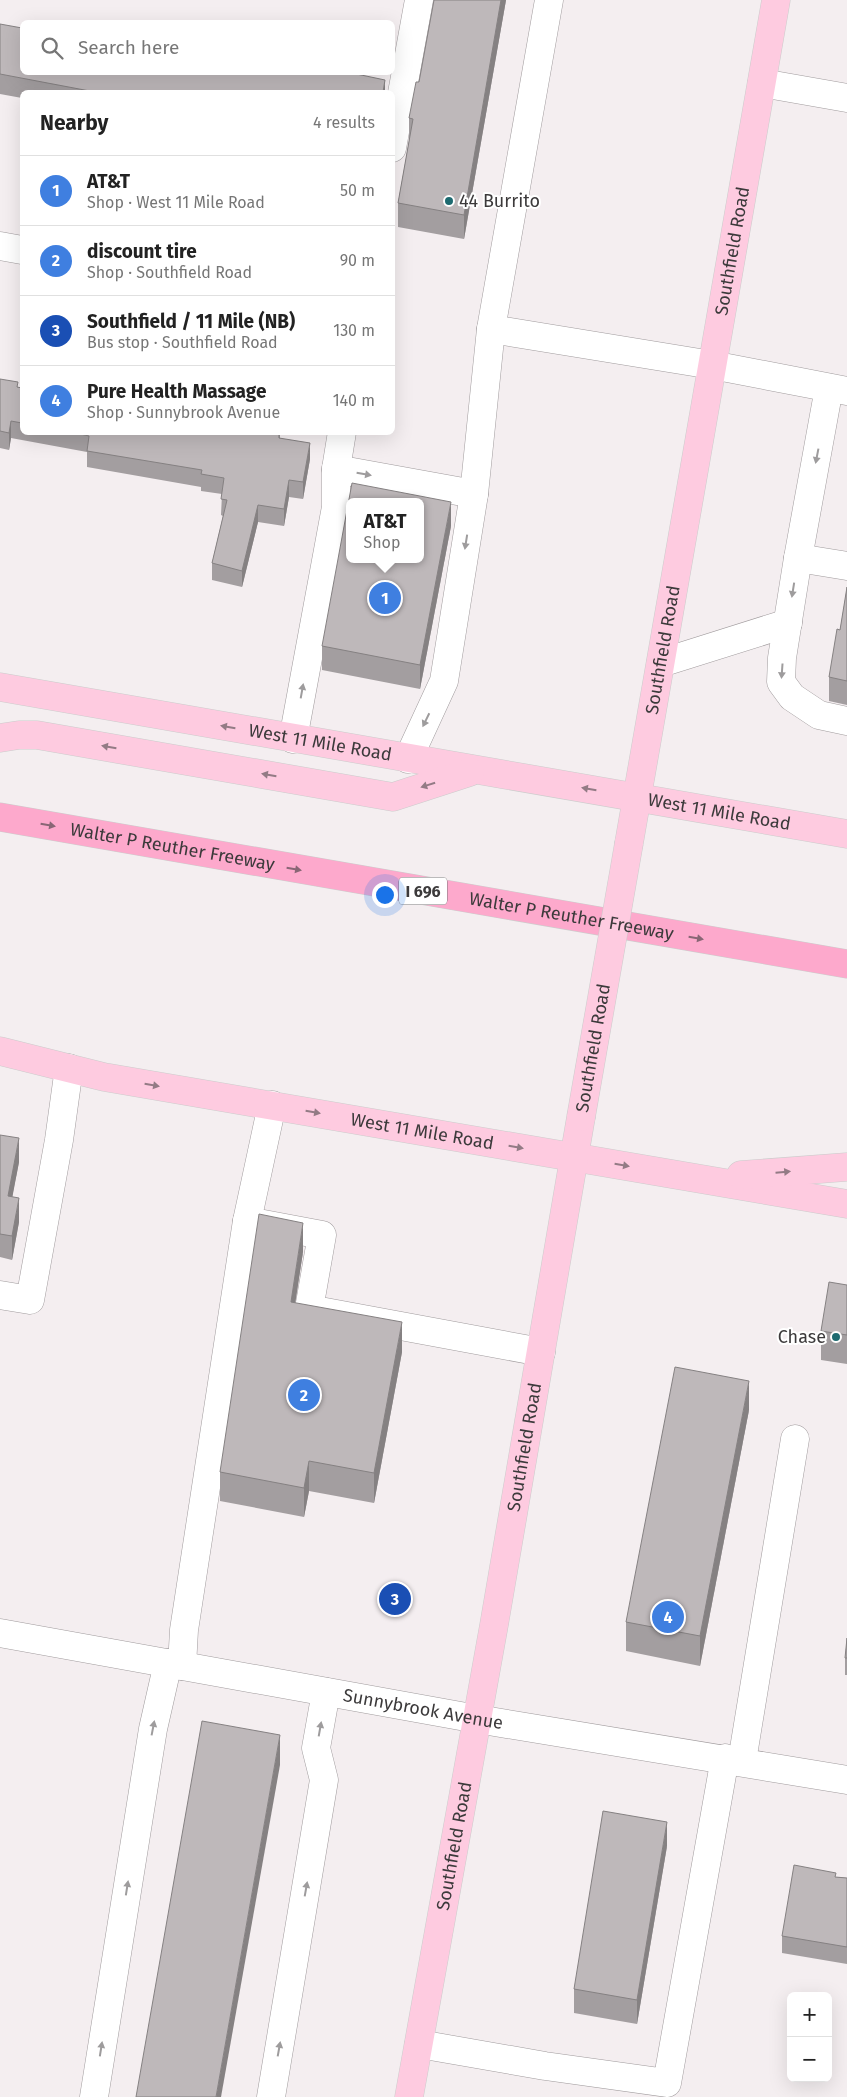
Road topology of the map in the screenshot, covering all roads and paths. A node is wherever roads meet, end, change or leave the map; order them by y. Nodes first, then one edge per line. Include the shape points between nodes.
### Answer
1 (419, 0) edge
2 (549, 0) edge
3 (776, 0) edge
4 (762, 82) junction
5 (847, 98) edge
6 (395, 132) edge
7 (0, 246) edge
8 (20, 250) edge
9 (491, 329) junction
10 (712, 365) junction
11 (838, 390) edge
12 (342, 435) edge
13 (336, 469) junction
14 (474, 494) junction
15 (798, 558) junction
16 (847, 566) edge
17 (788, 623) junction
18 (661, 663) junction
19 (0, 687) edge
20 (847, 721) edge
21 (0, 738) edge
22 (293, 739) junction
23 (408, 759) junction
24 (474, 770) junction
25 (637, 797) junction
26 (0, 817) edge
27 (847, 834) edge
28 (847, 964) edge
29 (0, 1051) edge
30 (69, 1068) junction
31 (272, 1105) junction
32 (574, 1157) junction
33 (847, 1167) edge
34 (699, 1179) junction
35 (847, 1204) edge
36 (247, 1221) junction
37 (0, 1295) edge
38 (541, 1352) junction
39 (795, 1439) dead end
40 (0, 1633) edge
41 (175, 1664) junction
42 (326, 1692) junction
43 (477, 1718) junction
44 (733, 1760) junction
45 (847, 1780) edge
46 (419, 2044) junction
47 (94, 2097) edge
48 (271, 2097) edge
49 (409, 2097) edge

1 - 6 street
2 - 9 street
3 - 4 main road, Southfield Road
4 - 5 street
4 - 10 main road, Southfield Road
7 - 8 street
9 - 10 street
9 - 14 street
10 - 11 street
10 - 18 main road, Southfield Road
11 -> 15 street
12 - 13 street
13 -> 14 street
22 -> 13 street via 336,507
14 -> 23 street via 444,681
15 - 16 street
15 -> 17 street
17 - 18 street
17 -> 20 street via 781,682 792,697 819,715
18 - 25 main road, Southfield Road
22 -> 19 main road, West 11 Mile Road
24 -> 21 main road via 393,797 37,735
22 - 23 main road, West 11 Mile Road
23 - 24 main road, West 11 Mile Road
25 -> 24 main road, West 11 Mile Road
25 - 27 main road, West 11 Mile Road
25 - 32 main road, Southfield Road, bridge
26 -> 28 highway, Walter P Reuther Freeway / I 696
29 - 30 main road, West 11 Mile Road
30 -> 31 main road, West 11 Mile Road via 104,1077
30 - 37 street via 30,1300
31 -> 32 main road, West 11 Mile Road
31 - 36 street
32 -> 34 main road, West 11 Mile Road
32 - 38 main road, Southfield Road
34 -> 33 main road
34 - 35 main road, West 11 Mile Road
36 - 38 street via 322,1235 310,1309
36 - 41 street via 184,1630
38 - 43 main road, Southfield Road
39 - 44 street
40 - 41 street, Sunnybrook Avenue
41 - 42 street, Sunnybrook Avenue
47 -> 41 street via 153,1728
42 - 43 street, Sunnybrook Avenue
48 -> 42 street via 324,1780 316,1748
43 - 44 street, Sunnybrook Avenue
43 - 46 main road, Southfield Road
44 - 45 street, Sunnybrook Avenue
44 - 46 street via 668,2084
46 - 49 main road, Southfield Road

